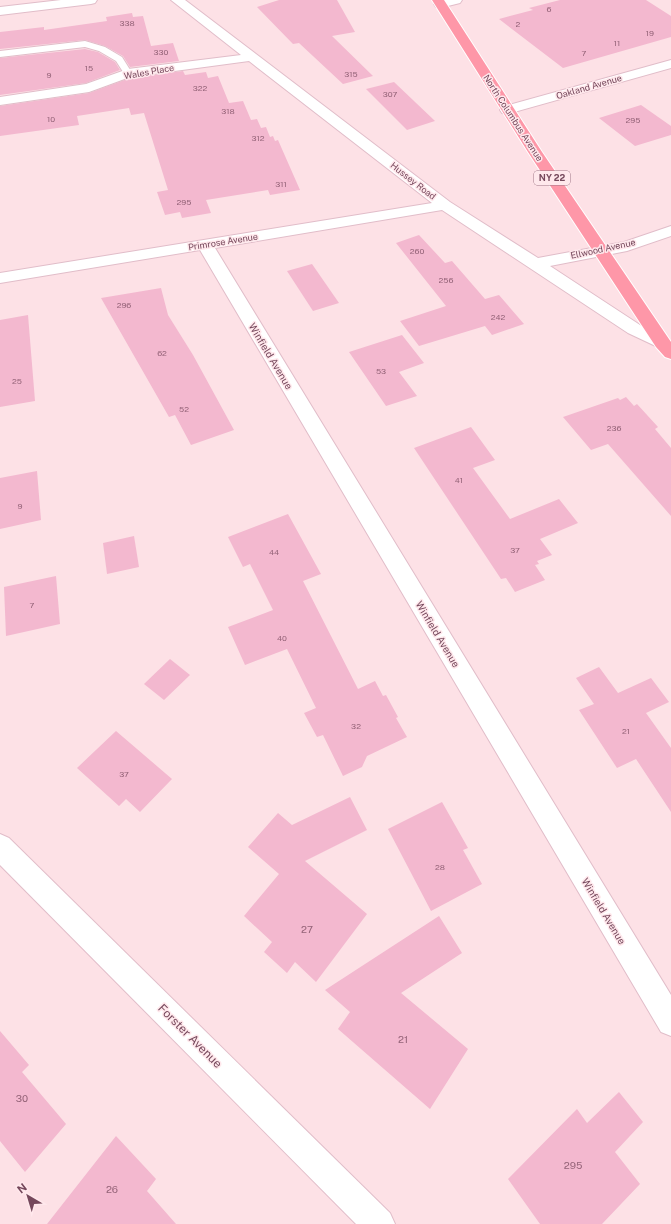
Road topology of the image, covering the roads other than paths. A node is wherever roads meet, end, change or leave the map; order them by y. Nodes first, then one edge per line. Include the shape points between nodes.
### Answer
1 (91, 0) edge
2 (178, 0) edge
3 (456, 0) edge
4 (439, 2) edge
5 (0, 11) edge
6 (0, 54) edge
7 (253, 57) junction
8 (671, 64) edge
9 (128, 73) junction
10 (0, 101) edge
11 (507, 110) junction
12 (445, 205) junction
13 (671, 231) edge
14 (205, 245) junction
15 (600, 251) junction
16 (535, 264) junction
17 (0, 278) edge
18 (666, 348) edge
19 (0, 848) edge
20 (671, 1022) edge
21 (379, 1224) edge

1 - 5 street
2 - 7 street, Hussey Road
3 - 4 street
4 - 11 main road, North Columbus Avenue / NY 22
6 - 9 lane via 85,44 102,49 118,59
7 - 9 street, Wales Place
7 - 12 street, Hussey Road
8 - 11 street, Oakland Avenue
9 - 10 street, Wales Place via 89,88
11 - 15 main road, North Columbus Avenue / NY 22
12 - 14 street, Primrose Avenue
12 - 16 street, Hussey Road
13 - 15 street, Ellwood Avenue via 627,246
14 - 17 street, Primrose Avenue
14 - 20 street, Winfield Avenue
15 - 16 street, Ellwood Avenue
15 - 18 main road, North Columbus Avenue / NY 22
16 - 18 street, Hussey Road
19 - 21 street, Forster Avenue

